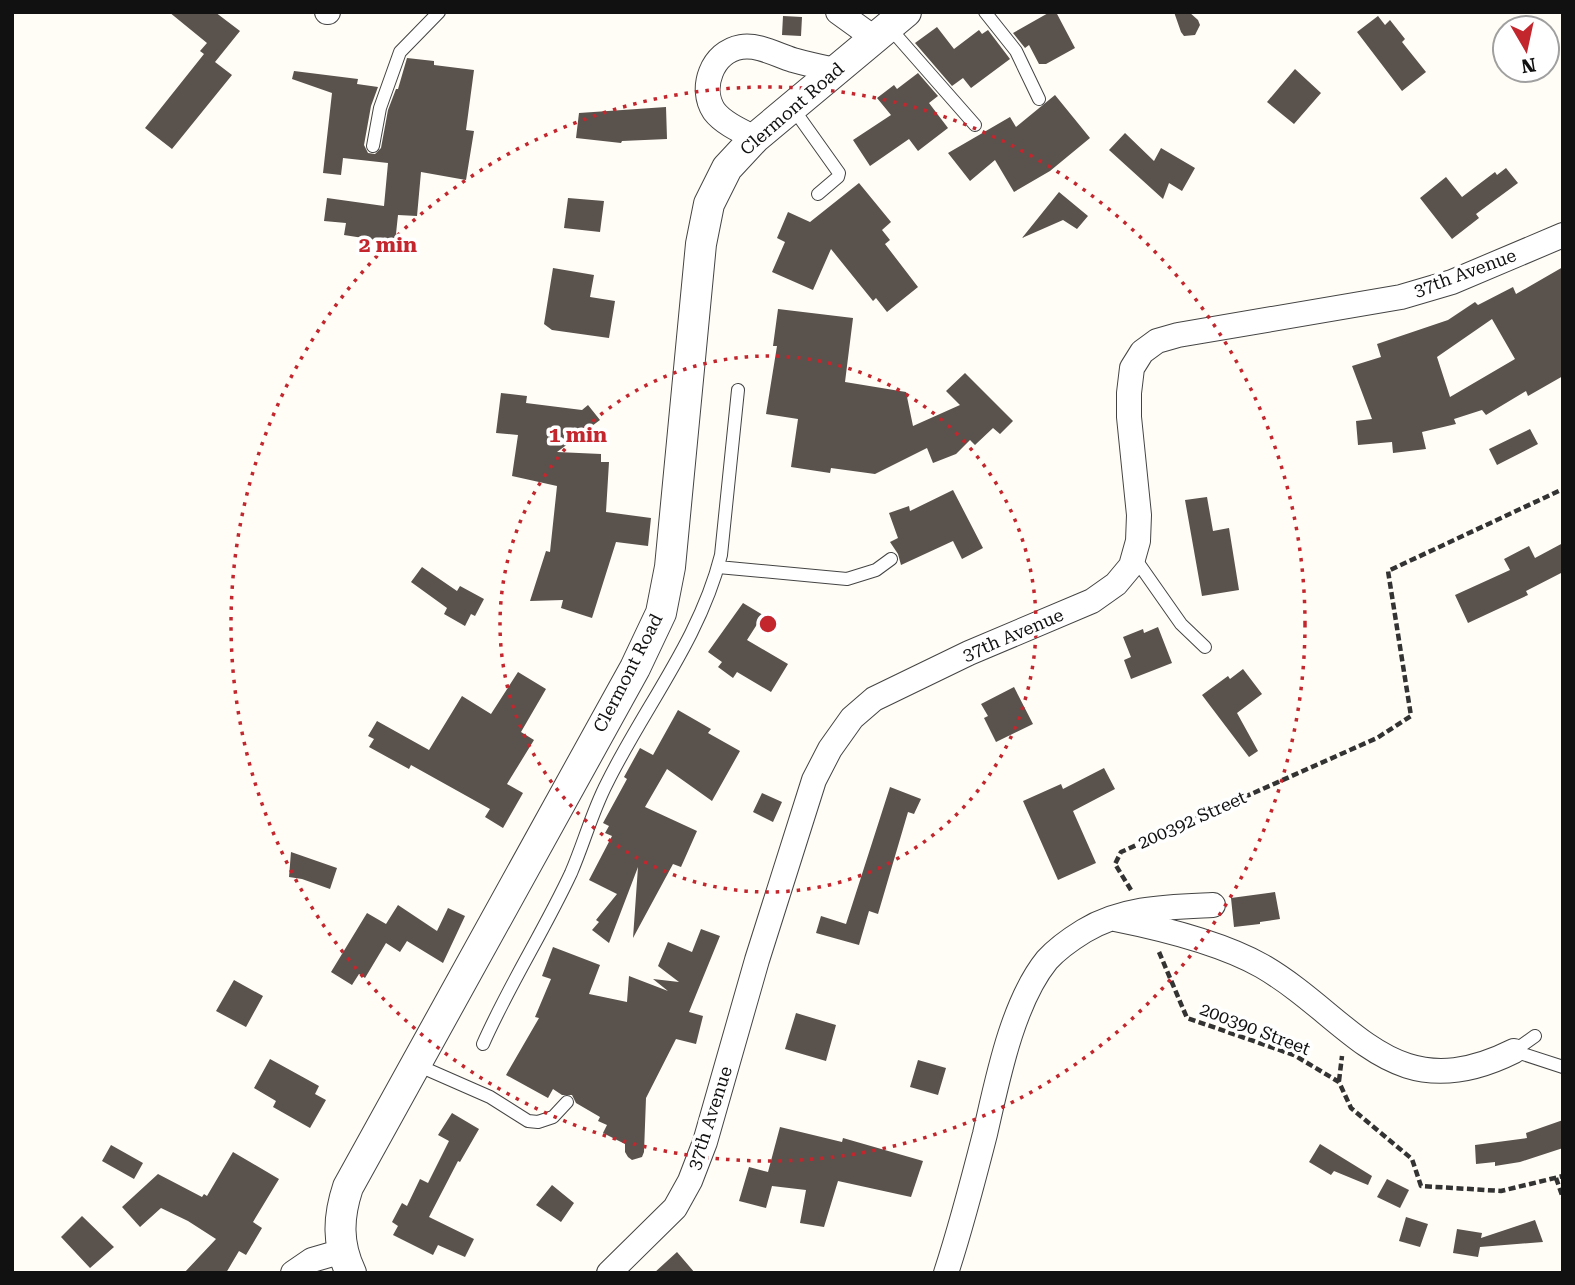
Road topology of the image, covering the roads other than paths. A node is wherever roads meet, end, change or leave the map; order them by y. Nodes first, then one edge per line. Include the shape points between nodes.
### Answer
1 (439, 12) edge
2 (838, 12) edge
3 (985, 12) edge
4 (889, 25) edge
5 (835, 70) junction
6 (1038, 99) dead end
7 (792, 106) junction
8 (975, 125) dead end
9 (755, 138) junction
10 (373, 146) dead end
11 (818, 194) dead end
12 (1563, 235) edge
13 (738, 390) dead end
14 (1134, 557) junction
15 (891, 559) dead end
16 (718, 567) junction
17 (1205, 647) dead end
18 (601, 760) junction
19 (1213, 905) dead end
20 (1145, 917) junction
21 (1535, 1036) dead end
22 (483, 1044) dead end
23 (1514, 1051) junction
24 (414, 1063) junction
25 (1563, 1067) edge
26 (566, 1102) dead end
27 (347, 1262) edge
28 (293, 1273) edge
29 (609, 1273) edge
30 (947, 1273) edge

1 - 10 lane via 400,52 380,108
2 - 4 street
3 - 6 lane via 1016,51
4 - 5 street, Clermont Road
4 - 8 lane
5 - 7 street, Clermont Road
5 - 9 street via 755,48 740,47 721,57 709,77 708,97 715,113
7 - 9 street, Clermont Road
7 - 11 lane via 839,173
9 - 18 street, Clermont Road via 727,168 705,219 667,590
12 - 14 street, 37th Avenue via 1452,282 1414,293 1178,335 1157,341 1142,352 1132,368 1129,393 1139,515
13 - 16 lane
14 - 17 lane via 1181,624
14 - 29 street, 37th Avenue via 1116,584 1092,601 886,693 852,718 814,780 690,1181 676,1208
15 - 16 lane via 876,570 847,579
16 - 18 lane via 673,671
18 - 22 lane via 600,798 570,874
18 - 24 street, Clermont Road
19 - 20 street
20 - 23 street via 1261,966 1363,1044 1406,1065 1453,1071 1495,1061
20 - 30 street via 1115,919 1087,929 1047,960 1035,979 1004,1054
21 - 23 lane
23 - 25 lane
24 - 26 lane via 490,1097 528,1121 553,1117
24 - 27 street, Clermont Road via 348,1187 340,1218
27 - 28 street via 312,1260

